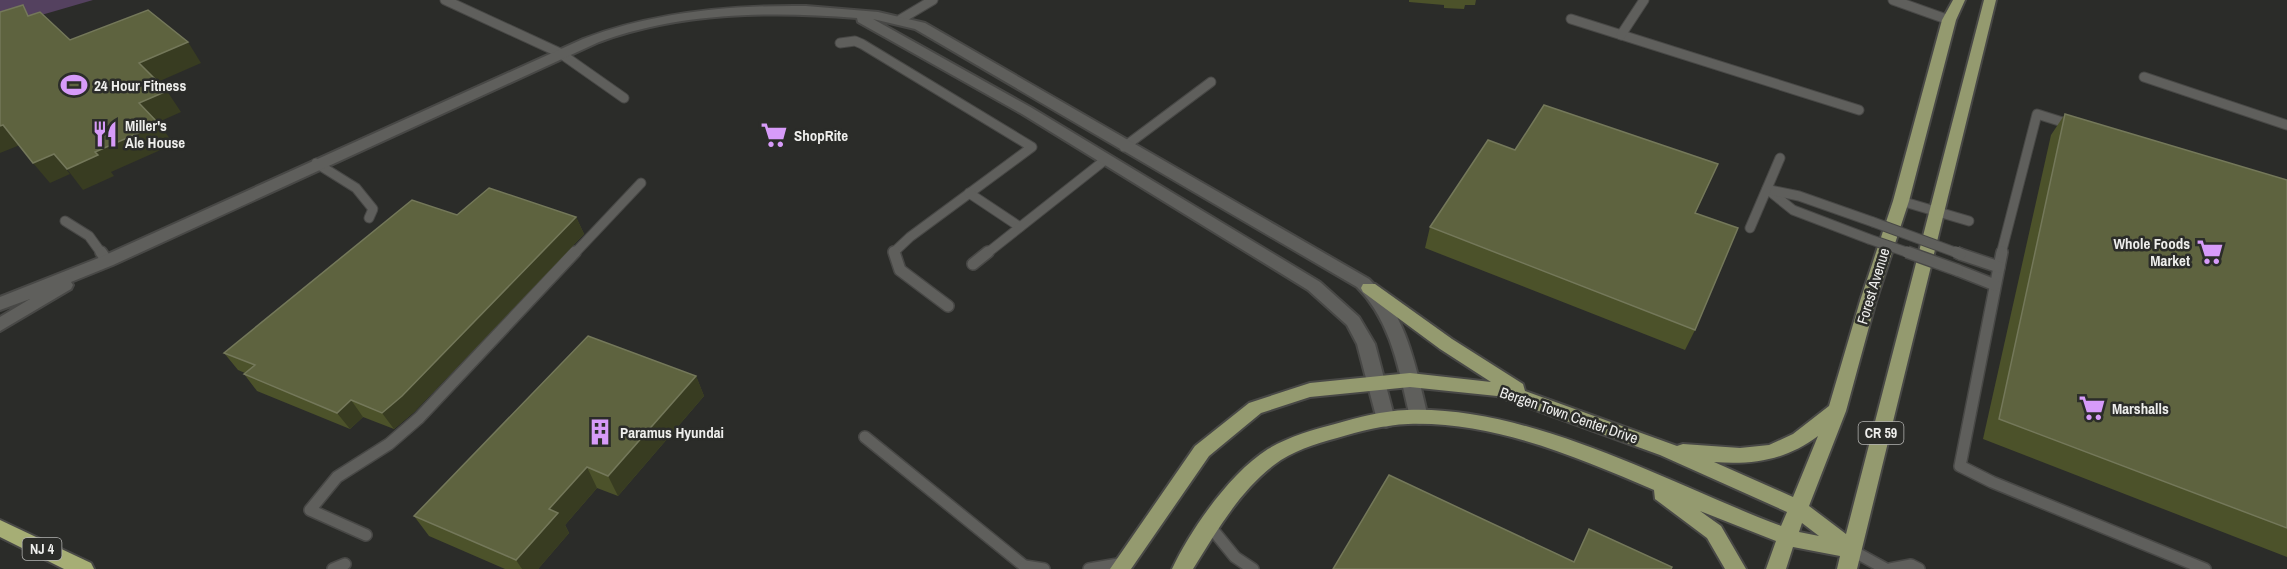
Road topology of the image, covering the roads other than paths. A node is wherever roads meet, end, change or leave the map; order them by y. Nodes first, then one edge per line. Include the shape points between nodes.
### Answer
1 (445, 0) edge
2 (933, 0) edge
3 (1644, 0) edge
4 (1893, 0) edge
5 (1959, 0) edge
6 (1990, 0) edge
7 (842, 12) junction
8 (901, 19) junction
9 (1571, 19) dead end
10 (1949, 20) junction
11 (1621, 35) junction
12 (840, 43) dead end
13 (560, 53) junction
14 (2144, 77) dead end
15 (1211, 82) dead end
16 (624, 98) dead end
17 (1859, 110) dead end
18 (2287, 125) edge
19 (2083, 128) edge
20 (1124, 147) junction
21 (1780, 158) dead end
22 (1105, 160) junction
23 (316, 164) junction
24 (641, 183) dead end
25 (1767, 189) junction
26 (969, 193) junction
27 (1901, 201) junction
28 (1935, 212) junction
29 (369, 218) dead end
30 (65, 221) dead end
31 (1969, 221) dead end
32 (1020, 227) junction
33 (1750, 228) dead end
34 (107, 261) junction
35 (973, 264) dead end
36 (1999, 267) junction
37 (1995, 285) junction
38 (1370, 288) junction
39 (0, 304) edge
40 (948, 306) dead end
41 (0, 325) edge
42 (1410, 380) junction
43 (1377, 383) junction
44 (1538, 403) junction
45 (1837, 411) junction
46 (1419, 417) junction
47 (1386, 420) junction
48 (865, 437) dead end
49 (1667, 450) junction
50 (1642, 479) junction
51 (1798, 508) junction
52 (1208, 524) junction
53 (0, 528) edge
54 (366, 535) dead end
55 (1787, 537) junction
56 (1850, 560) edge
57 (1122, 566) edge
58 (1026, 567) edge
59 (84, 569) edge
60 (333, 569) edge
61 (344, 569) edge
62 (1044, 569) edge
63 (1089, 569) edge
64 (1182, 569) edge
65 (1252, 569) edge
66 (1736, 569) edge
67 (1776, 569) edge
68 (1888, 569) edge
69 (1919, 569) edge
70 (2205, 569) edge

1 - 13 lane
2 - 8 lane
3 - 11 lane
4 - 10 lane
5 - 10 main road, Forest Avenue
6 - 28 main road, CR 59
7 - 8 street
7 - 13 street via 763,9 711,13 614,32
7 - 22 street via 866,20 946,64
8 - 20 street via 1062,106
9 - 11 lane
10 - 27 main road, Forest Avenue
11 - 17 lane
12 - 26 lane via 862,44 1032,147
13 - 16 lane
13 - 23 street
14 - 18 lane
15 - 20 lane
19 - 36 lane via 2037,114
20 - 38 street
21 - 25 lane
22 - 32 lane
22 - 43 street via 1314,286 1353,321 1366,344
23 - 29 lane via 353,186 371,203
23 - 34 street
24 - 54 lane via 419,418 389,444 337,477 310,510
25 - 33 lane
25 - 36 lane, bridge via 1799,196
25 - 37 lane, bridge via 1793,210
26 - 32 lane
26 - 40 lane via 894,252 900,270
27 - 28 lane
27 - 45 main road, Forest Avenue
28 - 31 lane
28 - 56 main road, CR 59
30 - 34 lane via 89,236
32 - 35 lane
34 - 39 street
34 - 41 street
36 - 37 lane
37 - 70 lane via 1960,466
38 - 42 street via 1388,315
38 - 44 main road via 1446,344
42 - 43 main road, Bergen Town Center Drive
42 - 44 main road, Bergen Town Center Drive via 1497,389
42 - 46 street
43 - 47 street
43 - 57 main road, Bergen Town Center Drive via 1310,390 1255,408 1202,451
44 - 49 main road, Bergen Town Center Drive
45 - 49 main road via 1792,445 1757,455
45 - 51 main road, Forest Avenue
46 - 47 main road, Bergen Town Center Drive
46 - 50 main road, Bergen Town Center Drive via 1542,438
47 - 52 main road, Bergen Town Center Drive via 1307,439 1269,458 1240,484
48 - 58 lane
49 - 51 main road, Bergen Town Center Drive
50 - 55 main road, Bergen Town Center Drive
50 - 66 main road via 1714,532
51 - 55 main road, Forest Avenue
51 - 56 main road, Bergen Town Center Drive
52 - 64 main road, Bergen Town Center Drive
52 - 65 lane via 1235,558
53 - 59 highway, NJ 4
55 - 56 main road, Bergen Town Center Drive
55 - 67 main road, Forest Avenue
56 - 68 lane
57 - 63 lane
58 - 62 lane
60 - 61 lane via 345,564
68 - 69 lane via 1911,565

